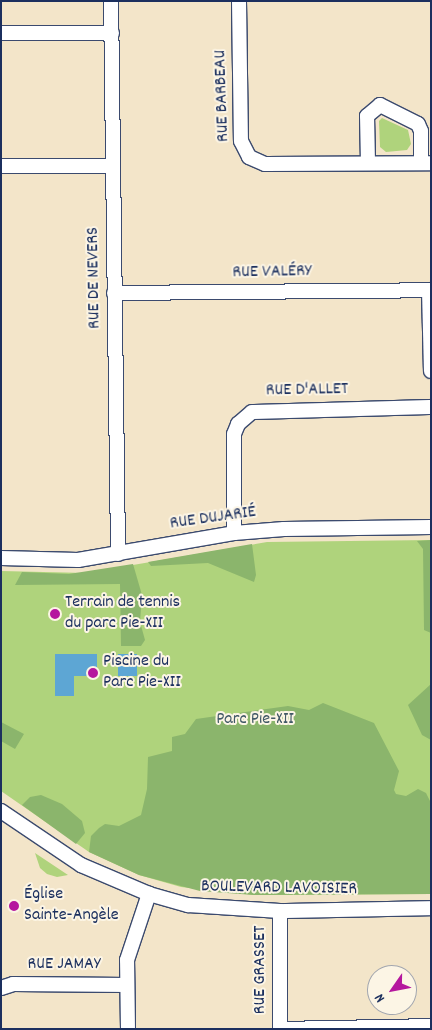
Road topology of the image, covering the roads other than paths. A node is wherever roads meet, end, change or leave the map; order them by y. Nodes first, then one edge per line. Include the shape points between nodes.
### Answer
1 (111, 1) edge
2 (239, 1) edge
3 (112, 32) junction
4 (1, 33) edge
5 (368, 163) junction
6 (426, 163) edge
7 (1, 166) edge
8 (113, 166) junction
9 (430, 290) edge
10 (114, 293) junction
11 (431, 371) edge
12 (431, 407) edge
13 (431, 527) edge
14 (234, 533) junction
15 (118, 554) junction
16 (1, 558) edge
17 (1, 810) edge
18 (149, 894) junction
19 (431, 908) edge
20 (280, 911) junction
21 (127, 984) junction
22 (1, 988) edge
23 (431, 1026) edge
24 (128, 1029) edge
25 (280, 1029) edge

1 - 3 street, RUE DE NEVERS
2 - 5 street, RUE BARBEAU via 241,141 249,157 265,164
3 - 4 street
3 - 8 street, RUE DE NEVERS
5 - 6 street, RUE BARBEAU
5 - 6 street, RUE BARBEAU via 367,116 380,105 418,124
7 - 8 street
8 - 10 street, RUE DE NEVERS
9 - 10 street, RUE VALÉRY
9 - 11 street
10 - 15 street, RUE DE NEVERS
12 - 14 street, RUE D'ALLET via 252,412 238,424 234,434
13 - 14 street, RUE DUJARIÉ
14 - 15 street, RUE DUJARIÉ
15 - 16 street, RUE DUJARIÉ via 71,560
17 - 18 street, BOULEVARD LAVOISIER via 81,865
18 - 20 street, BOULEVARD LAVOISIER via 213,908
18 - 21 street via 127,960
19 - 20 street, BOULEVARD LAVOISIER
20 - 25 street, RUE GRASSET
21 - 22 street, RUE JAMAY via 13,984
21 - 24 street
23 - 25 street

